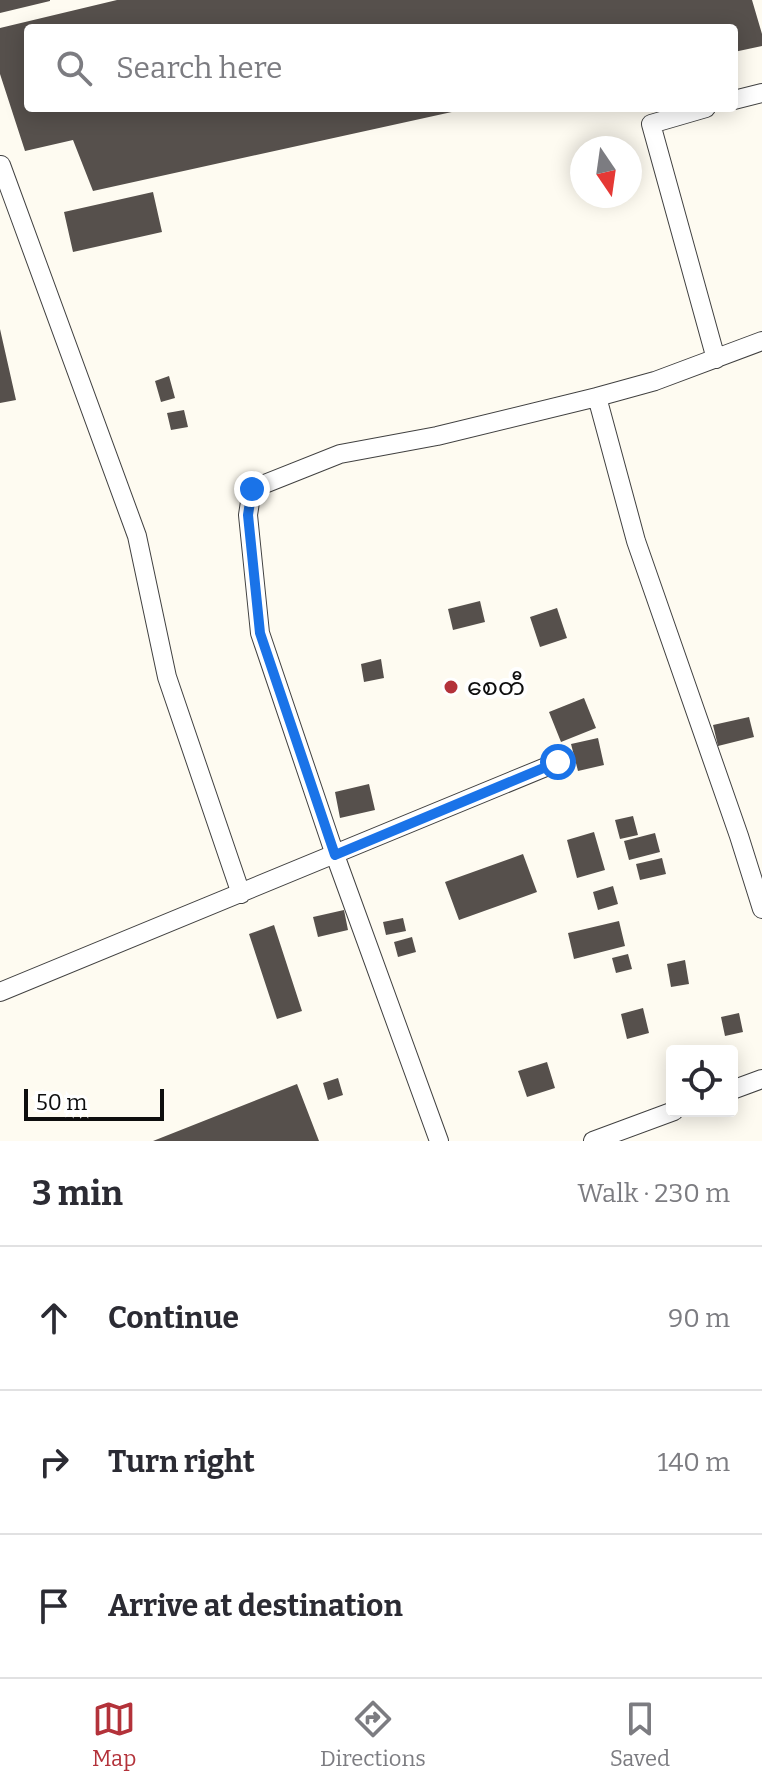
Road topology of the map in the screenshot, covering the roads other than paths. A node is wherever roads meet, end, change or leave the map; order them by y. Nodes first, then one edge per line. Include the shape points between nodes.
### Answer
1 (762, 93) edge
2 (738, 99) edge
3 (692, 112) edge
4 (1, 165) edge
5 (762, 341) edge
6 (716, 359) junction
7 (597, 397) junction
8 (558, 762) dead end
9 (335, 855) junction
10 (241, 894) junction
11 (762, 909) edge
12 (0, 992) edge
13 (762, 1079) edge
14 (738, 1088) edge
15 (666, 1114) edge
16 (439, 1141) edge
17 (593, 1141) edge

1 - 2 street
3 - 6 street via 651,124
4 - 10 street via 137,536 167,677
5 - 6 street
6 - 7 street
7 - 9 street via 340,454 252,489 248,515 260,633
7 - 11 street via 636,541
8 - 9 street
9 - 10 street
9 - 16 street
10 - 12 street
13 - 14 street
15 - 17 street

